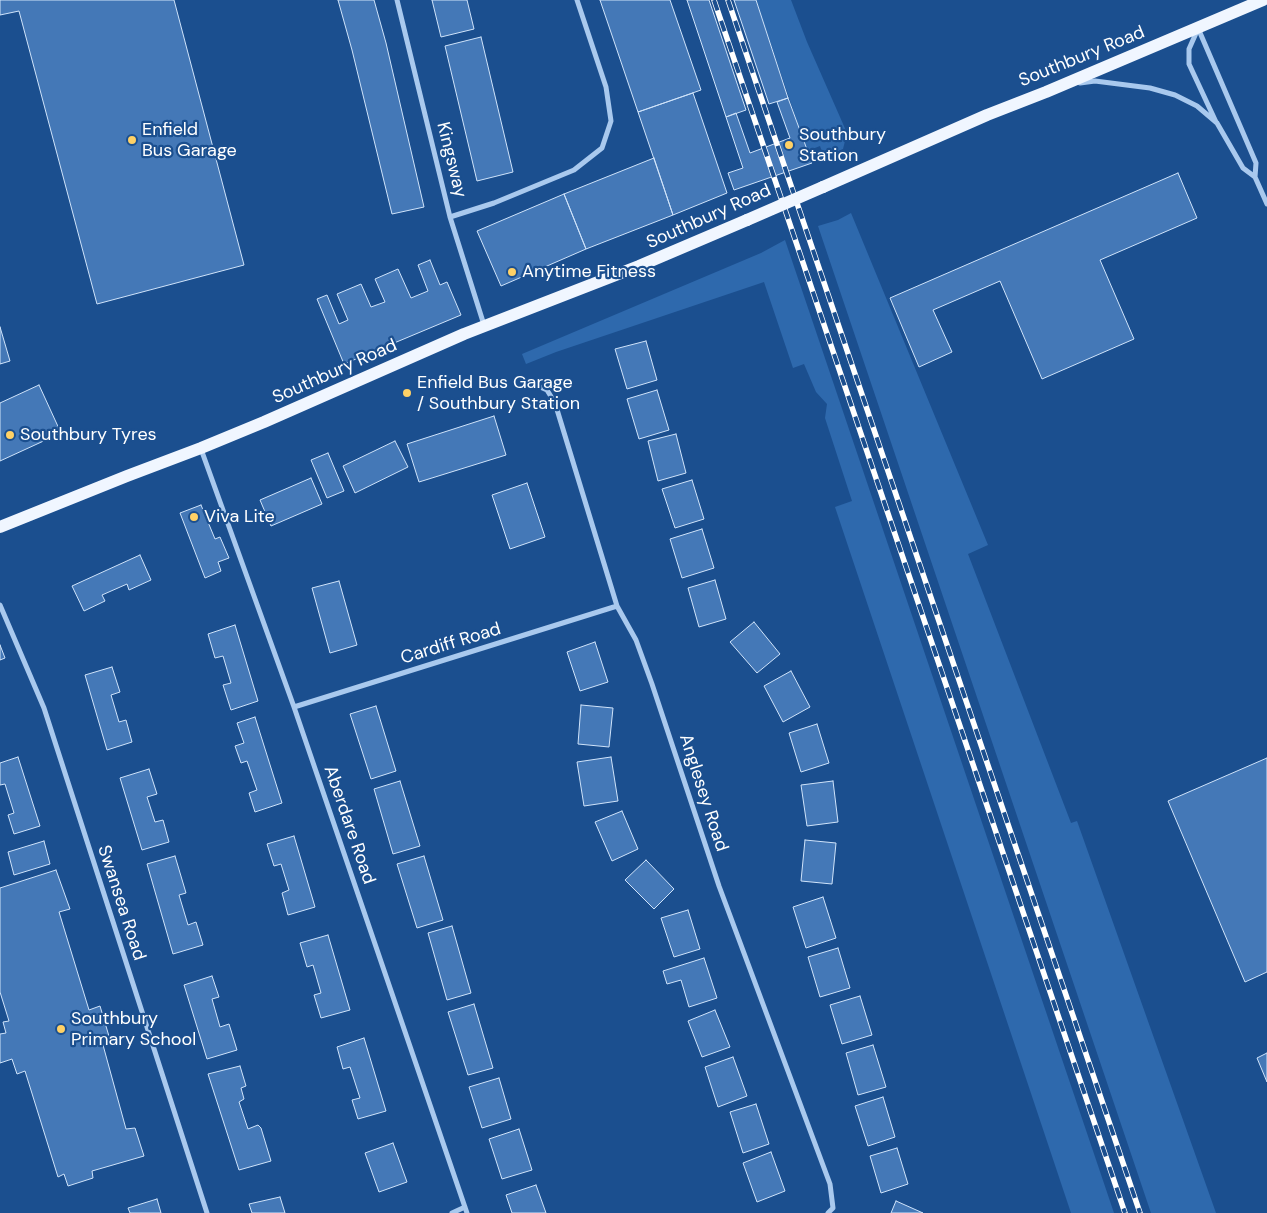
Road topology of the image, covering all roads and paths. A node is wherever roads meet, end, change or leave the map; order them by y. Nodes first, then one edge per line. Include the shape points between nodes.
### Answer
1 (397, 0) edge
2 (577, 0) edge
3 (1263, 0) edge
4 (1198, 28) junction
5 (1060, 86) junction
6 (1217, 124) junction
7 (1256, 177) junction
8 (1267, 204) edge
9 (450, 217) junction
10 (484, 325) junction
11 (538, 386) dead end
12 (201, 448) junction
13 (0, 527) edge
14 (0, 605) edge
15 (617, 606) junction
16 (294, 707) junction
17 (465, 1207) junction
18 (207, 1213) edge
19 (452, 1213) edge
20 (467, 1213) edge
21 (828, 1213) edge

1 - 9 street, Kingsway
2 - 9 street via 606,87 611,121 602,148 574,170 494,203
3 - 4 main road, Southbury Road
4 - 5 main road, Southbury Road
4 - 6 street via 1189,49 1189,64
4 - 7 street via 1256,164
5 - 6 street via 1095,81 1150,88 1197,106
5 - 10 main road, Southbury Road, bridge via 639,266
6 - 7 street via 1244,168
7 - 8 street
9 - 10 street, Kingsway
10 - 12 main road, Southbury Road
11 - 15 street, Anglesey Road via 547,390 555,403
12 - 13 main road, Southbury Road
12 - 16 street, Aberdare Road
14 - 18 street, Swansea Road via 44,708
15 - 16 street, Cardiff Road
15 - 21 street, Anglesey Road via 636,640 718,886 830,1184 833,1208
16 - 17 street, Aberdare Road
17 - 19 street
17 - 20 street, Aberdare Road

